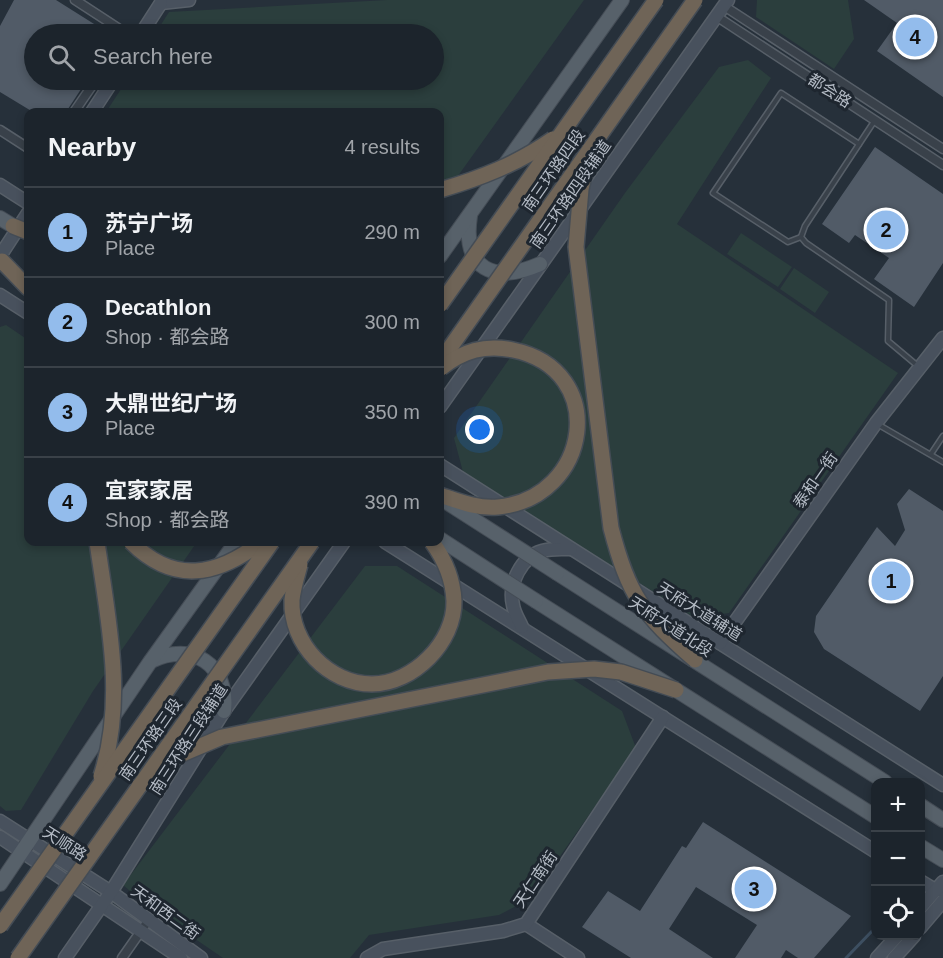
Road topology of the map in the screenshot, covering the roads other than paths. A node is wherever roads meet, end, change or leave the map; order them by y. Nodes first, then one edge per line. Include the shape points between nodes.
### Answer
1 (75, 0) edge
2 (189, 0) edge
3 (622, 0) edge
4 (656, 0) edge
5 (695, 0) edge
6 (165, 1) edge
7 (723, 8) edge
8 (112, 24) edge
9 (148, 24) edge
10 (89, 90) edge
11 (106, 90) edge
12 (77, 108) edge
13 (95, 108) edge
14 (875, 120) junction
15 (0, 130) edge
16 (562, 132) junction
17 (859, 144) junction
18 (24, 145) edge
19 (590, 149) junction
20 (943, 149) edge
21 (943, 165) edge
22 (0, 185) edge
23 (444, 189) edge
24 (24, 200) edge
25 (470, 214) junction
26 (24, 220) edge
27 (6, 222) edge
28 (24, 232) edge
29 (801, 237) junction
30 (444, 250) edge
31 (1, 259) edge
32 (540, 264) junction
33 (24, 275) edge
34 (24, 284) edge
35 (0, 295) edge
36 (444, 299) edge
37 (24, 310) edge
38 (943, 339) edge
39 (444, 356) edge
40 (444, 367) edge
41 (919, 367) junction
42 (444, 400) edge
43 (876, 423) junction
44 (943, 436) edge
45 (931, 454) junction
46 (943, 462) edge
47 (444, 468) edge
48 (444, 498) edge
49 (444, 500) edge
50 (444, 542) edge
51 (98, 546) edge
52 (135, 546) edge
53 (233, 546) edge
54 (256, 546) edge
55 (269, 546) edge
56 (341, 546) edge
57 (391, 546) edge
58 (434, 546) edge
59 (308, 547) edge
60 (572, 549) junction
61 (523, 628) junction
62 (720, 643) junction
63 (695, 660) junction
64 (150, 662) junction
65 (676, 690) junction
66 (224, 711) junction
67 (663, 717) junction
68 (877, 778) edge
69 (943, 785) edge
70 (139, 786) junction
71 (95, 792) junction
72 (925, 808) edge
73 (871, 814) edge
74 (943, 820) edge
75 (0, 821) edge
76 (0, 837) edge
77 (27, 845) junction
78 (871, 849) edge
79 (925, 849) edge
80 (943, 860) edge
81 (925, 882) edge
82 (0, 884) edge
83 (940, 887) edge
84 (111, 892) junction
85 (943, 901) edge
86 (102, 903) junction
87 (925, 904) edge
88 (925, 922) edge
89 (526, 924) junction
90 (0, 926) edge
91 (145, 926) junction
92 (893, 940) edge
93 (910, 940) edge
94 (18, 958) edge
95 (64, 958) edge
96 (122, 958) edge
97 (181, 958) edge
98 (201, 958) edge
99 (367, 958) edge
100 (578, 958) edge
101 (877, 958) edge
102 (894, 958) edge

1 - 8 street
2 - 6 street
3 - 25 main road
4 - 16 highway, 南三环路四段, bridge
5 - 19 highway, 南三环路四段, bridge
6 - 9 street
7 - 14 street, 都会路
7 - 20 street, 都会路
7 - 32 street, 南三环路四段辅道
10 - 12 street
11 - 13 street
14 - 17 lane
14 - 21 street, 都会路
15 - 18 street
16 - 23 highway, bridge via 523,159
16 - 36 highway, 南三环路四段, bridge
17 - 29 lane
17 - 29 lane via 781,93 713,193 788,242
19 - 39 highway, 南三环路四段, bridge
19 - 63 highway, bridge via 581,189 576,247 611,528 621,568 637,601 655,625
22 - 24 street
25 - 30 main road
25 - 32 main road via 470,249 491,271 507,275
26 - 31 street
27 - 28 highway, bridge
29 - 41 lane via 889,300 888,341
31 - 33 main road
31 - 34 highway
32 - 42 street, 南三环路四段辅道
35 - 37 street
38 - 41 street, 泰和一街
40 - 48 highway, bridge via 472,350 507,349 545,361 572,395 578,436 560,476 543,492 525,501 497,507
41 - 43 street, 泰和一街
43 - 45 lane
43 - 62 street, 泰和一街
44 - 45 lane
45 - 46 lane
47 - 60 street, 天府大道辅道
49 - 63 main road, 天府大道北段, bridge
50 - 65 main road, bridge
51 - 71 highway, bridge via 112,646 114,692 110,748
52 - 54 highway, bridge via 164,565 187,571 207,570 237,560
53 - 64 main road
55 - 71 highway, 南三环路三段, bridge
56 - 66 street, 南三环路三段辅道
57 - 61 street
58 - 59 highway, bridge via 451,576 454,603 449,624 439,645 422,665 398,679 372,684 345,680 325,668 308,652 298,631 292,602
59 - 70 highway, 南三环路三段, bridge
60 - 61 street via 540,551 516,574 511,592
60 - 62 street, 天府大道辅道
61 - 67 street
62 - 69 street, 天府大道辅道
63 - 68 main road, 天府大道北段
64 - 66 main road via 166,654 184,652 202,660 224,682
64 - 77 main road
65 - 70 highway, bridge via 621,672 548,672 222,737 175,757
65 - 73 main road
66 - 84 street, 南三环路三段辅道
67 - 78 street
67 - 89 street, 天仁南街
70 - 94 highway, 南三环路三段, bridge
71 - 90 highway, 南三环路三段, bridge
72 - 74 main road
75 - 77 street, 天顺路
76 - 77 street, 天顺路
77 - 82 main road
77 - 84 street, 天顺路
77 - 86 street, 天顺路
79 - 80 main road
81 - 83 street
83 - 87 street
84 - 86 street, 南三环路三段辅道
84 - 91 street, 天和西二街
85 - 88 street
86 - 91 street, 天和西二街
86 - 95 street, 南三环路三段辅道
89 - 99 street, 天仁南街 via 383,949
89 - 100 street
91 - 96 street
91 - 97 street, 天和西二街
91 - 98 street, 天和西二街
92 - 101 street
93 - 102 street

